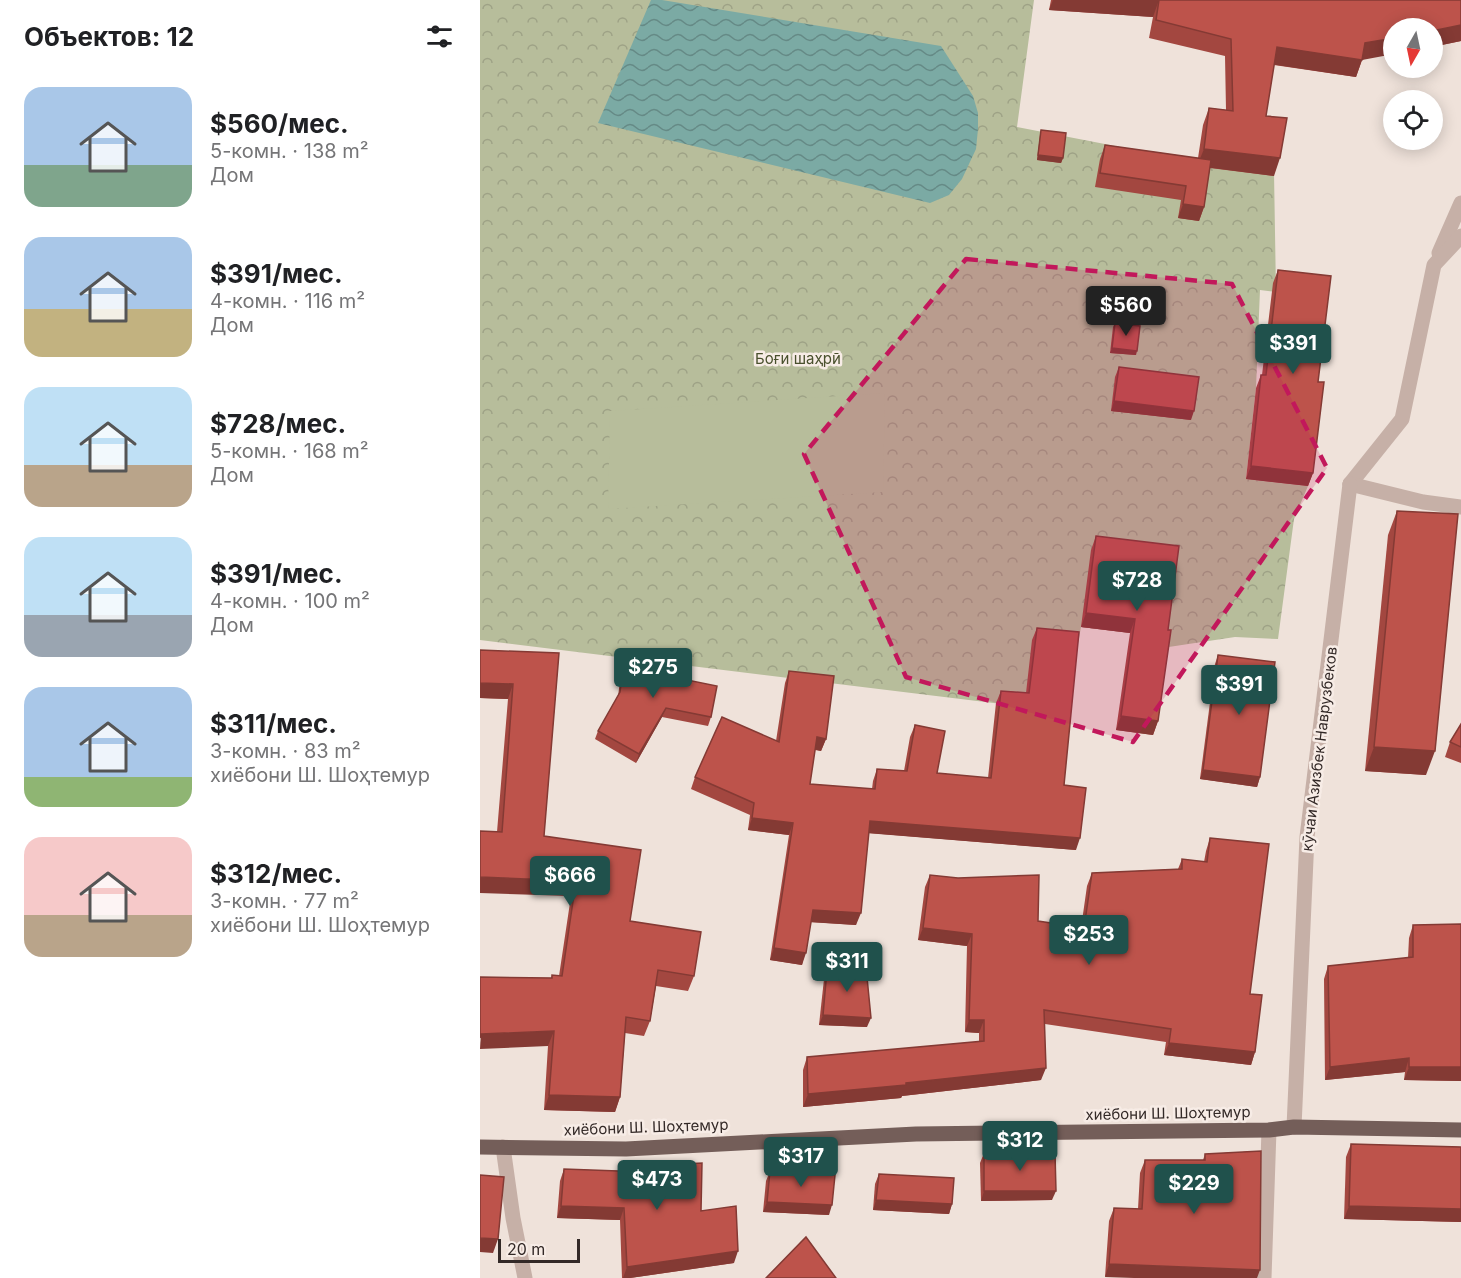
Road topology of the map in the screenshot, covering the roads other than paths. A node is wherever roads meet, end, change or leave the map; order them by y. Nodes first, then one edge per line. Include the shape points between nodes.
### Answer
1 (1461, 203) edge
2 (1461, 236) edge
3 (1434, 265) junction
4 (1350, 484) junction
5 (1461, 507) edge
6 (1294, 1127) junction
7 (1269, 1130) junction
8 (1461, 1130) edge
9 (480, 1147) edge
10 (503, 1147) junction
11 (525, 1278) edge
12 (1264, 1278) edge

1 - 3 street
2 - 3 street
3 - 4 street via 1402,419
4 - 5 street
4 - 6 street, кӯчаи Азизбек Наврузбеков via 1307,837
6 - 7 main road, хиёбони Ш. Шоҳтемур
6 - 8 main road, хиёбони Ш. Шоҳтемур
7 - 10 main road, хиёбони Ш. Шоҳтемур via 916,1134 626,1149
7 - 12 street
9 - 10 main road, хиёбони Ш. Шоҳтемур
10 - 11 street

